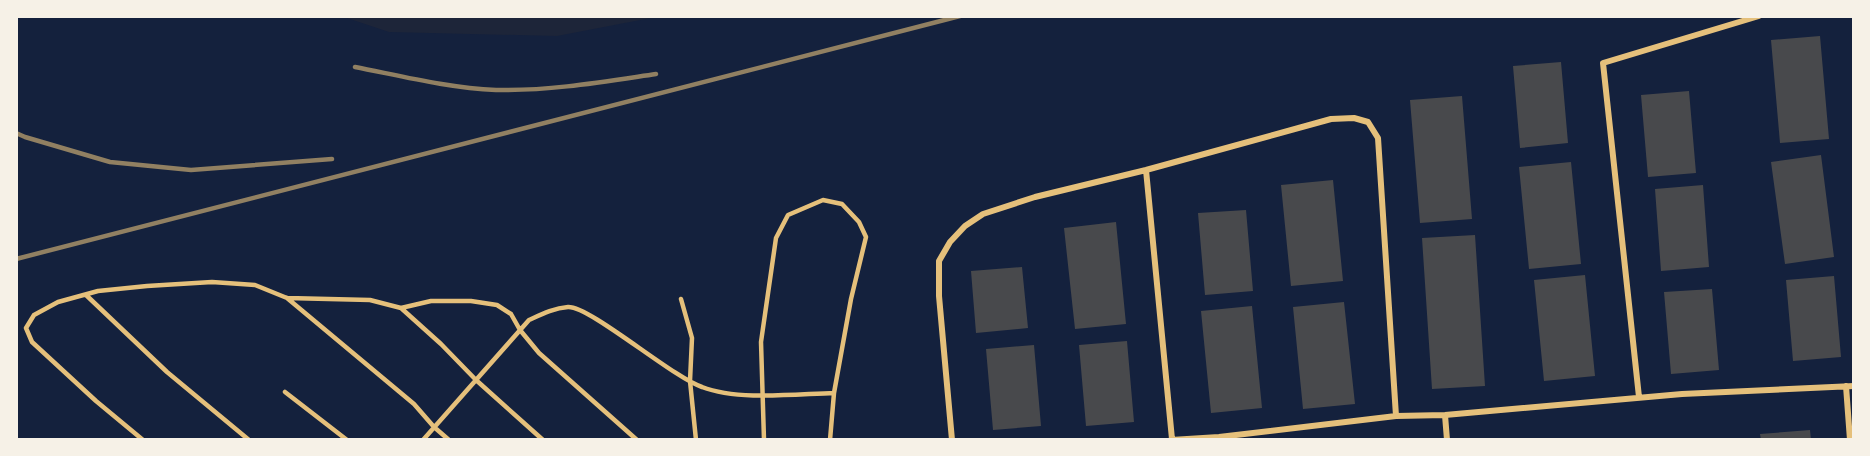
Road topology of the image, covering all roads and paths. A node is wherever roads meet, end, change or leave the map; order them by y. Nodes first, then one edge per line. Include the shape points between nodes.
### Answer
1 (1759, 16) edge
2 (1146, 170) junction
3 (86, 294) junction
4 (287, 298) junction
5 (681, 299) dead end
6 (401, 308) junction
7 (520, 330) junction
8 (476, 380) junction
9 (690, 381) junction
10 (1850, 386) edge
11 (285, 392) dead end
12 (834, 393) junction
13 (763, 394) junction
14 (1640, 397) junction
15 (1444, 415) junction
16 (1396, 416) junction
17 (434, 428) junction
18 (1219, 438) edge
19 (1171, 439) edge
20 (142, 440) edge
21 (249, 440) edge
22 (347, 440) edge
23 (423, 440) edge
24 (449, 440) edge
25 (543, 440) edge
26 (637, 440) edge
27 (696, 440) edge
28 (764, 440) edge
29 (830, 440) edge
30 (952, 440) edge
31 (1447, 440) edge
32 (1850, 440) edge

1 - 14 street via 1603,63
2 - 16 street via 1331,119 1368,122 1377,138
2 - 19 street
2 - 30 street via 983,214 951,242 939,261 939,296
3 - 4 lane via 212,282 255,285
3 - 20 lane via 58,302 34,315 26,328 32,342
3 - 21 lane via 166,372
4 - 6 lane via 370,300
4 - 17 lane via 414,404
5 - 9 lane via 692,338
6 - 7 lane via 431,301 497,305 511,314
6 - 8 lane
7 - 8 lane
7 - 9 lane via 529,320 571,307
7 - 26 lane via 539,353
8 - 17 lane
8 - 25 lane
9 - 13 lane via 725,393
9 - 27 lane
10 - 14 street
10 - 32 street
11 - 22 lane
12 - 13 lane
12 - 13 lane via 866,237 859,222 842,204 822,200 788,215 776,238 761,342
12 - 29 lane
13 - 28 lane
14 - 15 street
15 - 16 street
15 - 31 street
16 - 18 street
17 - 23 lane
17 - 24 lane
18 - 19 street

